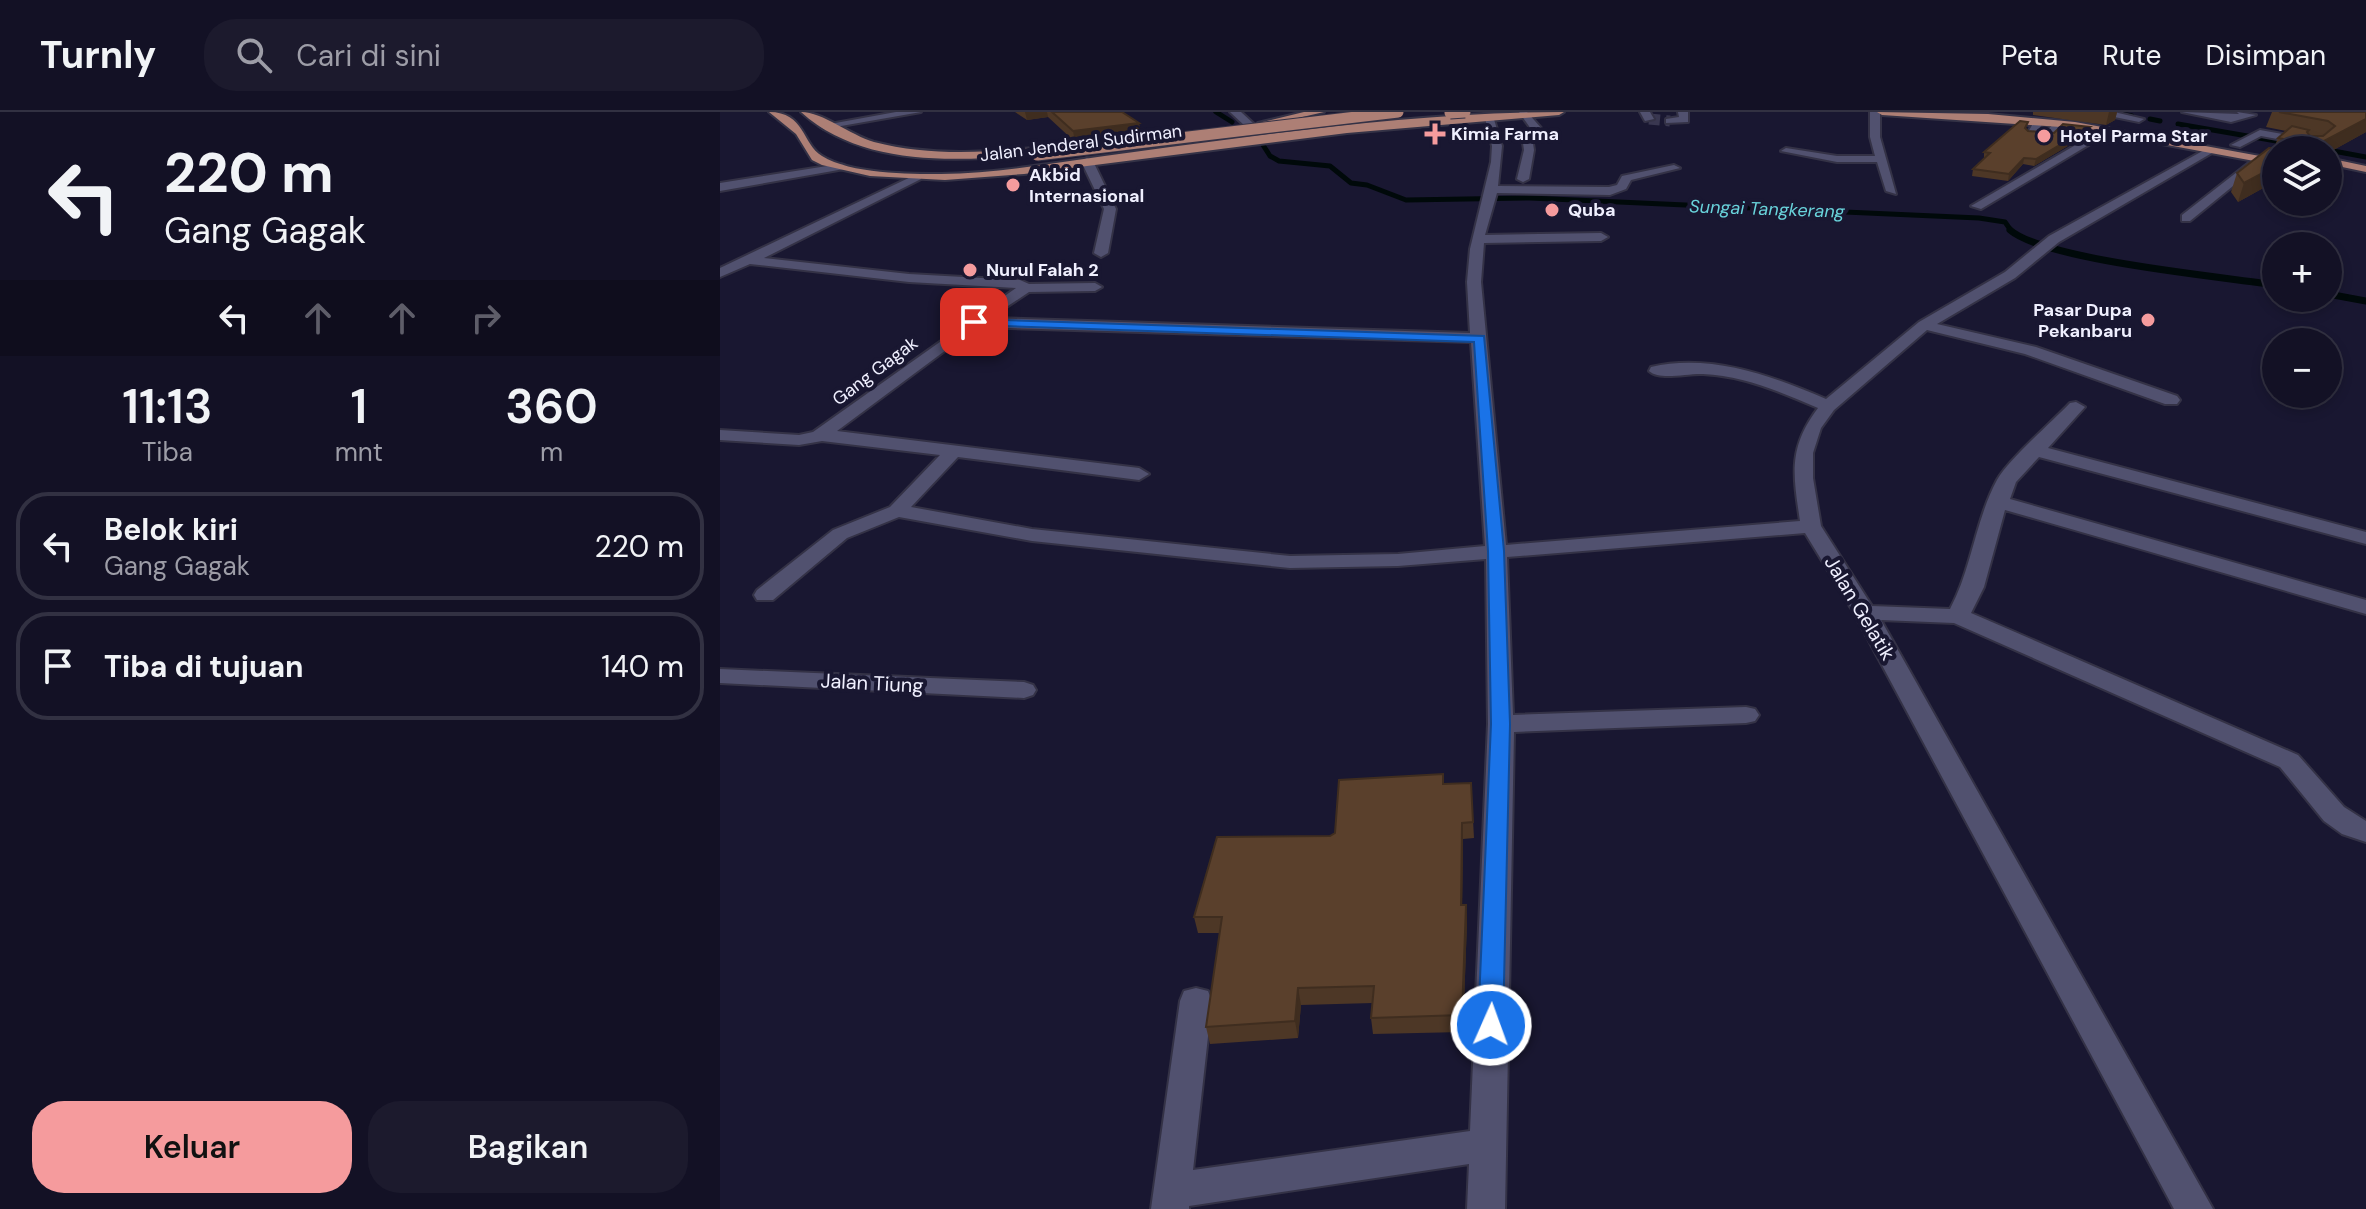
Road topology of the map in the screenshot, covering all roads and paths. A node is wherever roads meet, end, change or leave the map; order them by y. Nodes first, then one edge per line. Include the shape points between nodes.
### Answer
1 (774, 112) edge
2 (806, 112) edge
3 (916, 112) edge
4 (1235, 112) edge
5 (1319, 112) edge
6 (1349, 112) edge
7 (1372, 112) edge
8 (1398, 112) edge
9 (1448, 112) edge
10 (1465, 112) edge
11 (1559, 112) edge
12 (1683, 112) edge
13 (1875, 112) edge
14 (1882, 112) edge
15 (1955, 112) edge
16 (2095, 112) edge
17 (2187, 112) edge
18 (2242, 112) edge
19 (1523, 114) edge
20 (1488, 116) junction
21 (1988, 117) junction
22 (2036, 117) edge
23 (2139, 119) dead end
24 (2174, 119) dead end
25 (2231, 119) junction
26 (1670, 121) tunnel mouth
27 (1263, 123) junction
28 (1249, 124) junction
29 (1387, 124) junction
30 (1359, 128) junction
31 (1210, 129) junction
32 (827, 130) junction
33 (2107, 131) junction
34 (806, 135) junction
35 (2280, 136) edge
36 (1224, 144) junction
37 (2236, 145) junction
38 (2212, 150) junction
39 (2262, 150) edge
40 (1786, 151) dead end
41 (1881, 159) junction
42 (2260, 159) joint
43 (1087, 161) junction
44 (2342, 164) edge
45 (840, 167) junction
46 (1674, 168) dead end
47 (2366, 169) edge
48 (2342, 174) edge
49 (917, 177) junction
50 (2366, 178) edge
51 (1523, 179) junction
52 (1594, 182) dead end
53 (720, 187) edge
54 (1490, 191) junction
55 (1892, 191) dead end
56 (1977, 206) dead end
57 (2186, 218) dead end
58 (1601, 237) dead end
59 (1478, 239) junction
60 (1101, 253) dead end
61 (742, 263) junction
62 (720, 264) edge
63 (720, 273) edge
64 (1095, 287) dead end
65 (1026, 288) junction
66 (974, 322) junction
67 (1924, 325) junction
68 (1480, 338) junction
69 (1657, 371) dead end
70 (2171, 400) dead end
71 (1828, 406) junction
72 (2076, 407) dead end
73 (720, 435) edge
74 (821, 435) junction
75 (2035, 450) junction
76 (954, 451) junction
77 (1139, 474) dead end
78 (2001, 503) junction
79 (897, 511) junction
80 (1811, 526) junction
81 (2366, 538) edge
82 (1496, 551) junction
83 (765, 595) dead end
84 (2366, 607) edge
85 (1865, 613) junction
86 (1958, 616) junction
87 (720, 676) edge
88 (1024, 690) dead end
89 (1746, 715) dead end
90 (1501, 724) junction
91 (2366, 832) edge
92 (1196, 1001) dead end
93 (1487, 1145) junction
94 (1171, 1200) edge
95 (1486, 1209) edge
96 (2194, 1209) edge

1 - 34 main road, Jalan Jenderal Sudirman
2 - 32 main road, Jalan Jenderal Sudirman
3 - 32 street
4 - 28 street
5 - 27 main road
6 - 27 main road, Jalan Jenderal Sudirman
6 - 30 main road
7 - 29 main road
8 - 32 main road, bridge via 971,161 879,156
9 - 20 main road
10 - 34 main road, bridge via 950,168 861,162
11 - 19 main road, Jalan Jenderal Sudirman
12 - 26 street via 1684,120
13 - 41 street
14 - 21 main road
15 - 21 main road
16 - 23 street
17 - 25 street
18 - 25 street via 2251,115
19 - 20 main road, Jalan Jenderal Sudirman
19 - 51 street via 1537,129 1527,136
20 - 29 main road, Jalan Jenderal Sudirman
20 - 54 street via 1497,133 1498,160
21 - 22 main road
22 - 33 main road
22 - 37 main road
24 - 25 street via 2217,126
27 - 28 main road, Jalan Jenderal Sudirman
28 - 31 main road, Jalan Jenderal Sudirman
29 - 30 main road, Jalan Jenderal Sudirman
30 - 36 main road, Jalan Jenderal Sudirman
31 - 32 main road, Jalan Jenderal Sudirman via 956,156 882,148
31 - 36 main road via 1286,130
33 - 38 main road
33 - 56 street
34 - 45 main road, Jalan Jenderal Sudirman via 808,151
35 - 37 street via 2265,133
36 - 43 main road, Jalan Jenderal Sudirman
37 - 39 main road
38 - 42 main road
38 - 67 street, Jalan Gelatik via 2048,244 2010,275
40 - 41 street
41 - 55 street
42 - 57 street
43 - 49 main road, Jalan Jenderal Sudirman
43 - 60 street via 1110,209
44 - 47 main road
45 - 49 main road, Jalan Jenderal Sudirman
45 - 53 street
46 - 54 street via 1628,177 1622,187 1610,191
48 - 50 main road
49 - 61 street
51 - 52 street
51 - 54 street
54 - 59 street
58 - 59 street
59 - 68 street via 1474,282
61 - 62 street
61 - 63 street
61 - 65 street
64 - 65 street
65 - 66 street, Gang Gagak
66 - 68 street
66 - 74 street, Gang Gagak
67 - 70 street via 2030,350
67 - 71 street, Jalan Gelatik
68 - 82 street
69 - 71 street via 1736,371
71 - 80 street, Jalan Gelatik via 1812,428 1804,453
72 - 75 street
73 - 74 street via 799,440
74 - 76 street
75 - 78 street via 2007,480
75 - 81 street
76 - 77 street
76 - 79 street
78 - 84 street
78 - 86 street
79 - 82 street via 1032,535 1290,562
79 - 83 street via 833,539
80 - 82 street
80 - 85 street, Jalan Gelatik
82 - 90 street
85 - 86 street
85 - 96 street, Jalan Gelatik
86 - 91 street via 2289,761 2334,814
87 - 88 street, Jalan Tiung
89 - 90 street
90 - 93 street
92 - 94 street
93 - 94 street
93 - 95 street

